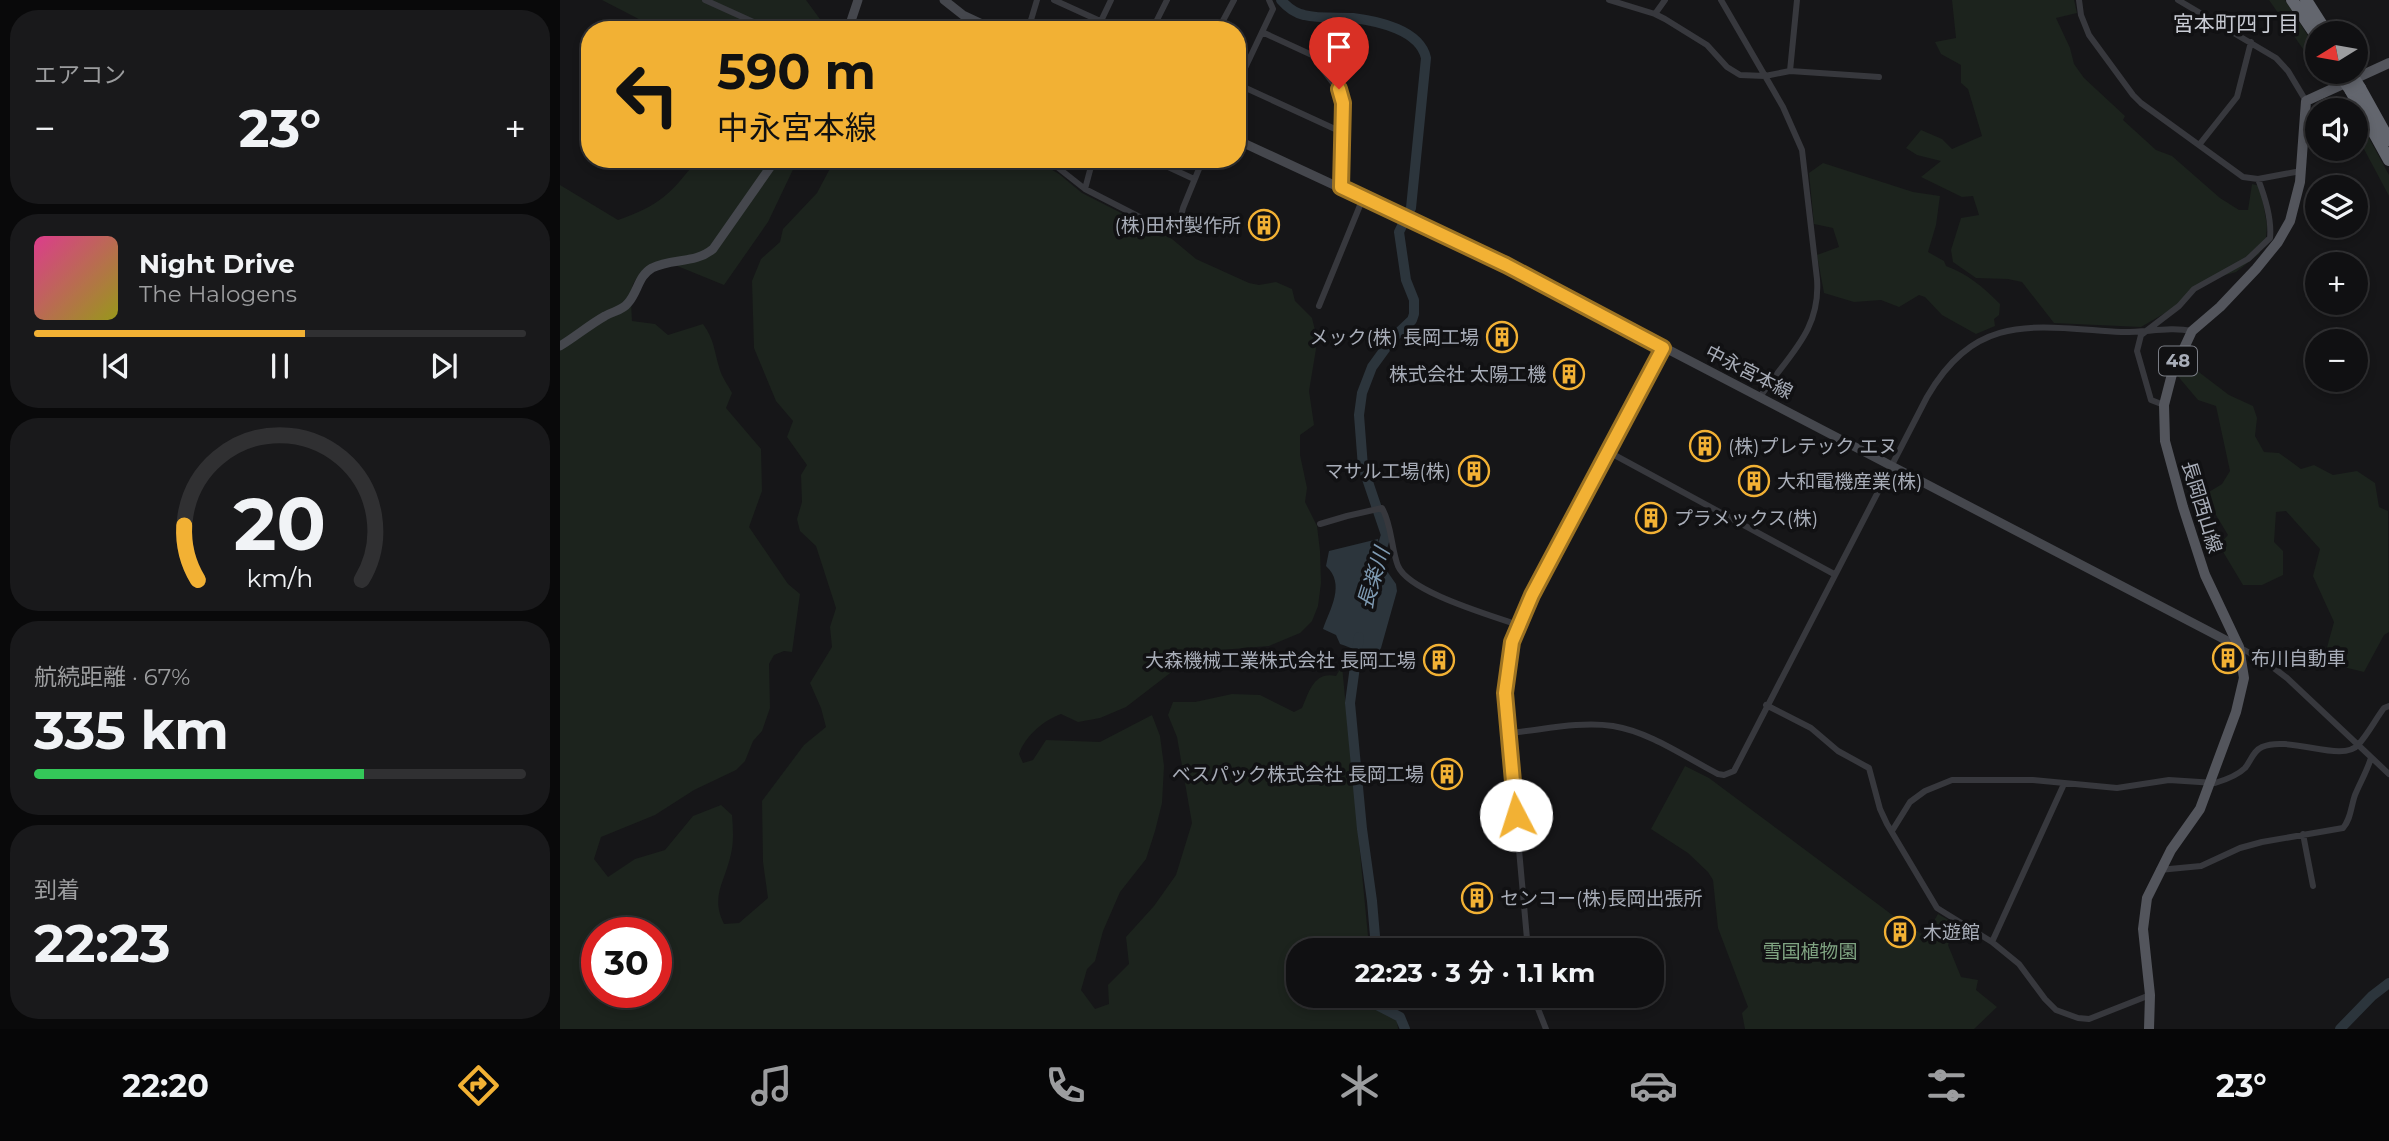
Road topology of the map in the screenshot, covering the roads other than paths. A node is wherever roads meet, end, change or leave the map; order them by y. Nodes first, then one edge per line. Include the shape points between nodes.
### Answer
1 (705, 0) edge
2 (858, 0) edge
3 (944, 0) edge
4 (1037, 0) edge
5 (1054, 0) edge
6 (1111, 0) edge
7 (1167, 0) edge
8 (1234, 0) edge
9 (1269, 0) edge
10 (1609, 0) edge
11 (1665, 0) edge
12 (1721, 0) edge
13 (1797, 0) edge
14 (2079, 0) edge
15 (2178, 0) edge
16 (2292, 0) edge
17 (2305, 0) edge
18 (957, 5) edge
19 (1656, 14) junction
20 (751, 21) edge
21 (851, 21) edge
22 (981, 21) edge
23 (1031, 21) edge
24 (1101, 21) joint
25 (1156, 21) edge
26 (1224, 21) edge
27 (2306, 21) edge
28 (2319, 21) edge
29 (1262, 32) junction
30 (2251, 42) junction
31 (2389, 63) edge
32 (1246, 65) edge
33 (1790, 71) junction
34 (1765, 76) junction
35 (1880, 77) dead end
36 (2350, 84) edge
37 (2354, 84) edge
38 (1246, 88) edge
39 (2356, 90) junction
40 (2313, 98) edge
41 (2305, 99) edge
42 (2305, 115) edge
43 (1342, 129) junction
44 (2389, 140) edge
45 (1246, 144) edge
46 (2199, 145) junction
47 (2389, 160) edge
48 (770, 168) edge
49 (1058, 168) edge
50 (1091, 168) edge
51 (1170, 168) edge
52 (1199, 168) edge
53 (2301, 171) junction
54 (1194, 179) junction
55 (2258, 180) junction
56 (1341, 187) junction
57 (1085, 189) junction
58 (1363, 198) junction
59 (1319, 306) dead end
60 (2192, 331) junction
61 (2144, 332) junction
62 (560, 346) edge
63 (1663, 348) junction
64 (1760, 397) junction
65 (2164, 405) junction
66 (1607, 451) junction
67 (1891, 465) junction
68 (1320, 524) dead end
69 (1834, 574) junction
70 (1518, 625) junction
71 (2239, 647) junction
72 (1766, 705) junction
73 (2389, 706) edge
74 (1509, 733) junction
75 (2358, 745) junction
76 (2371, 758) junction
77 (2389, 774) edge
78 (2209, 782) junction
79 (2064, 784) junction
80 (1892, 831) junction
81 (2303, 834) junction
82 (2159, 870) junction
83 (2313, 886) dead end
84 (1527, 938) edge
85 (1992, 942) junction
86 (2150, 995) junction
87 (1538, 1008) edge
88 (2152, 1028) edge
89 (1546, 1029) edge

1 - 20 street
2 - 21 main road
3 - 18 main road
4 - 23 street
5 - 24 street
6 - 24 street
7 - 25 street
8 - 26 street
9 - 29 street via 1272,9
10 - 19 street
11 - 19 street
12 - 34 street
13 - 33 street
14 - 46 street via 2089,35 2120,79 2141,103
15 - 30 street
16 - 27 highway
17 - 28 highway
18 - 22 main road
19 - 34 street via 1707,45 1733,71
29 - 32 street
29 - 43 street via 1306,52 1318,63 1342,95
30 - 41 street via 2276,58
30 - 46 street via 2237,97
31 - 40 main road
33 - 34 street
33 - 35 street
34 - 64 street via 1802,150 1818,294 1811,327
36 - 39 highway, bridge
37 - 39 highway, bridge
38 - 43 street
39 - 44 highway
39 - 47 highway
42 - 53 main road, 長岡西山線 / 48
43 - 56 street
45 - 56 main road, 中永宮本線
46 - 55 street via 2243,177
48 - 62 main road via 713,249 699,258 649,270 625,306
49 - 57 street
50 - 57 street
51 - 54 street
52 - 54 street
53 - 55 street
53 - 60 main road, 長岡西山線 / 48 via 2295,206 2278,242
54 - 57 street via 1177,233
55 - 61 street via 2270,238 2248,259 2194,289
56 - 58 main road, 中永宮本線
58 - 59 street
58 - 63 main road, 中永宮本線 via 1506,265
60 - 61 street
60 - 65 main road, 長岡西山線 / 48
61 - 65 street via 2137,351 2140,368 2151,400
61 - 67 street via 2027,328 1994,334 1968,347 1944,370
63 - 64 main road, 中永宮本線
63 - 66 street
64 - 67 main road, 中永宮本線
65 - 71 main road, 長岡西山線 / 48 via 2168,455 2199,560
66 - 69 street
66 - 70 street
67 - 69 street
67 - 71 main road, 中永宮本線
68 - 70 street via 1382,508 1399,567 1409,579 1439,596
69 - 72 street
70 - 74 street via 1506,674
71 - 75 street via 2287,678
71 - 78 main road, 長岡西山線 / 48 via 2242,689
72 - 74 street via 1734,771 1724,775 1614,726
72 - 80 street via 1811,728 1869,768 1880,809
73 - 75 street
74 - 84 street
75 - 76 street
75 - 78 street via 2341,751 2283,744 2261,747 2238,773
76 - 77 street
76 - 81 street via 2343,828
78 - 79 street via 2169,780 2117,788
78 - 82 main road, 長岡西山線 / 48 via 2200,809
79 - 80 street via 1952,780 1910,802
79 - 85 street
80 - 85 street via 1937,908
81 - 82 street via 2240,848 2201,866
81 - 83 street
82 - 86 main road, 長岡西山線 / 48 via 2147,898 2143,929
85 - 86 street via 2019,964 2051,1006 2070,1015 2089,1019
86 - 88 main road, 長岡西山線 / 48
87 - 89 street

